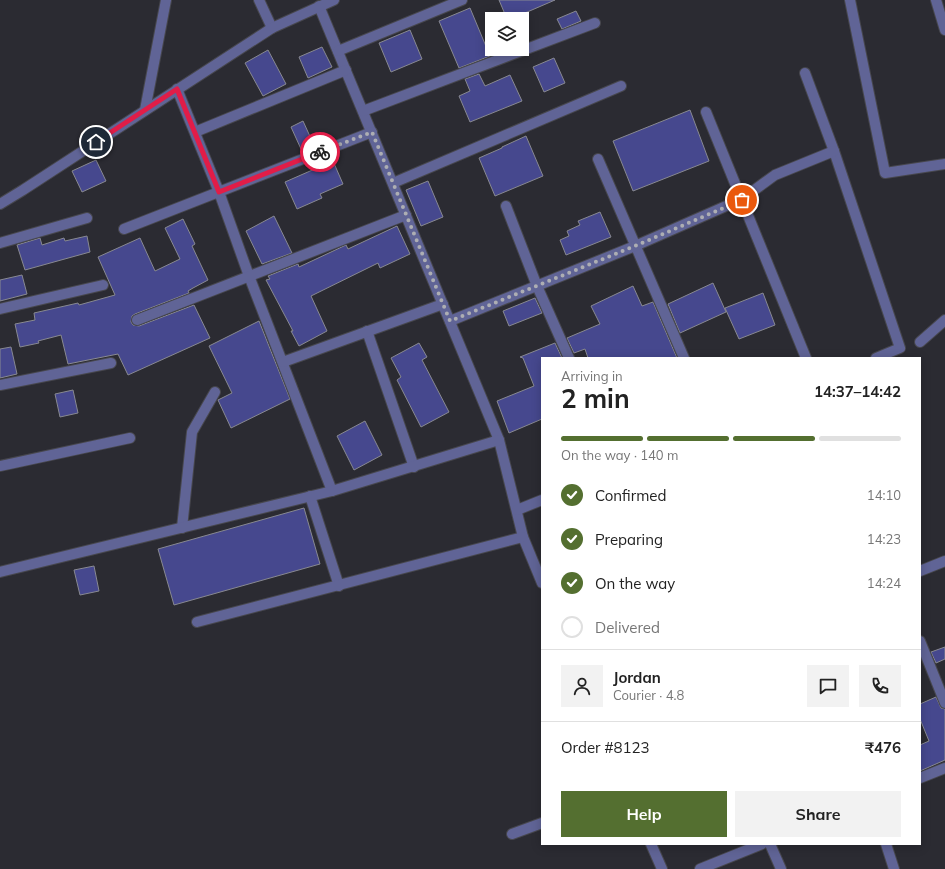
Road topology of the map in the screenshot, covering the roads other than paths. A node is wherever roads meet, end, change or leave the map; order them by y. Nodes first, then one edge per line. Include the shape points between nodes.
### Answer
1 (166, 0) edge
2 (259, 0) edge
3 (334, 0) edge
4 (462, 0) edge
5 (850, 0) edge
6 (936, 0) edge
7 (319, 6) junction
8 (595, 23) dead end
9 (272, 28) junction
10 (945, 30) edge
11 (338, 51) junction
12 (346, 70) junction
13 (805, 73) dead end
14 (621, 86) dead end
15 (177, 89) junction
16 (145, 110) junction
17 (363, 111) junction
18 (706, 112) dead end
19 (195, 132) junction
20 (372, 132) junction
21 (834, 151) junction
22 (598, 159) dead end
23 (945, 164) edge
24 (393, 183) junction
25 (219, 192) junction
26 (742, 200) junction
27 (0, 204) edge
28 (506, 206) dead end
29 (406, 215) junction
30 (87, 218) dead end
31 (124, 229) dead end
32 (0, 243) edge
33 (635, 246) junction
34 (250, 276) junction
35 (103, 285) dead end
36 (537, 286) junction
37 (443, 304) junction
38 (0, 309) edge
39 (137, 320) dead end
40 (945, 320) edge
41 (450, 321) junction
42 (367, 331) junction
43 (920, 342) dead end
44 (569, 357) edge
45 (684, 357) edge
46 (806, 357) edge
47 (878, 357) edge
48 (282, 362) junction
49 (111, 363) dead end
50 (0, 385) edge
51 (215, 392) dead end
52 (130, 438) dead end
53 (499, 440) junction
54 (0, 466) edge
55 (414, 466) junction
56 (332, 491) junction
57 (310, 496) junction
58 (541, 500) edge
59 (517, 510) junction
60 (182, 528) junction
61 (523, 537) junction
62 (945, 561) edge
63 (921, 571) edge
64 (0, 572) edge
65 (541, 581) edge
66 (339, 586) junction
67 (196, 622) dead end
68 (921, 643) edge
69 (945, 702) edge
70 (945, 768) edge
71 (921, 778) edge
72 (541, 823) edge
73 (512, 834) dead end
74 (651, 845) edge
75 (760, 845) edge
76 (770, 845) edge
77 (886, 845) edge
78 (662, 869) edge
79 (700, 869) edge
80 (781, 869) edge
81 (894, 869) edge

1 - 16 street
2 - 9 street
3 - 7 street
4 - 11 street
5 - 23 street via 885,172
6 - 10 street
7 - 9 street
7 - 11 street
8 - 17 street
9 - 15 street
11 - 12 street
12 - 17 street
12 - 19 street
13 - 21 street
14 - 24 street
15 - 16 street
15 - 19 street
16 - 27 street
17 - 20 street
18 - 26 street
19 - 25 street
20 - 24 street
20 - 25 street
21 - 26 street via 775,175
21 - 47 street via 900,348
22 - 33 street
24 - 29 street
25 - 31 street
25 - 34 street
26 - 33 street
26 - 46 street
28 - 36 street
29 - 34 street
29 - 37 street
30 - 32 street
33 - 36 street
33 - 45 street
34 - 39 street
34 - 48 street
35 - 38 street
36 - 41 street
36 - 44 street
37 - 41 street
37 - 42 street
40 - 43 street
41 - 53 street
42 - 48 street
42 - 55 street
48 - 56 street
49 - 50 street
51 - 60 street via 192,432
52 - 54 street
53 - 55 street
53 - 59 street
55 - 56 street
56 - 57 street
57 - 60 street
57 - 66 street
58 - 59 street
59 - 61 street
60 - 64 street
61 - 65 street
61 - 66 street
62 - 63 street
66 - 67 street
68 - 69 street
70 - 71 street
72 - 73 street
74 - 78 street
75 - 79 street
76 - 80 street
77 - 81 street

